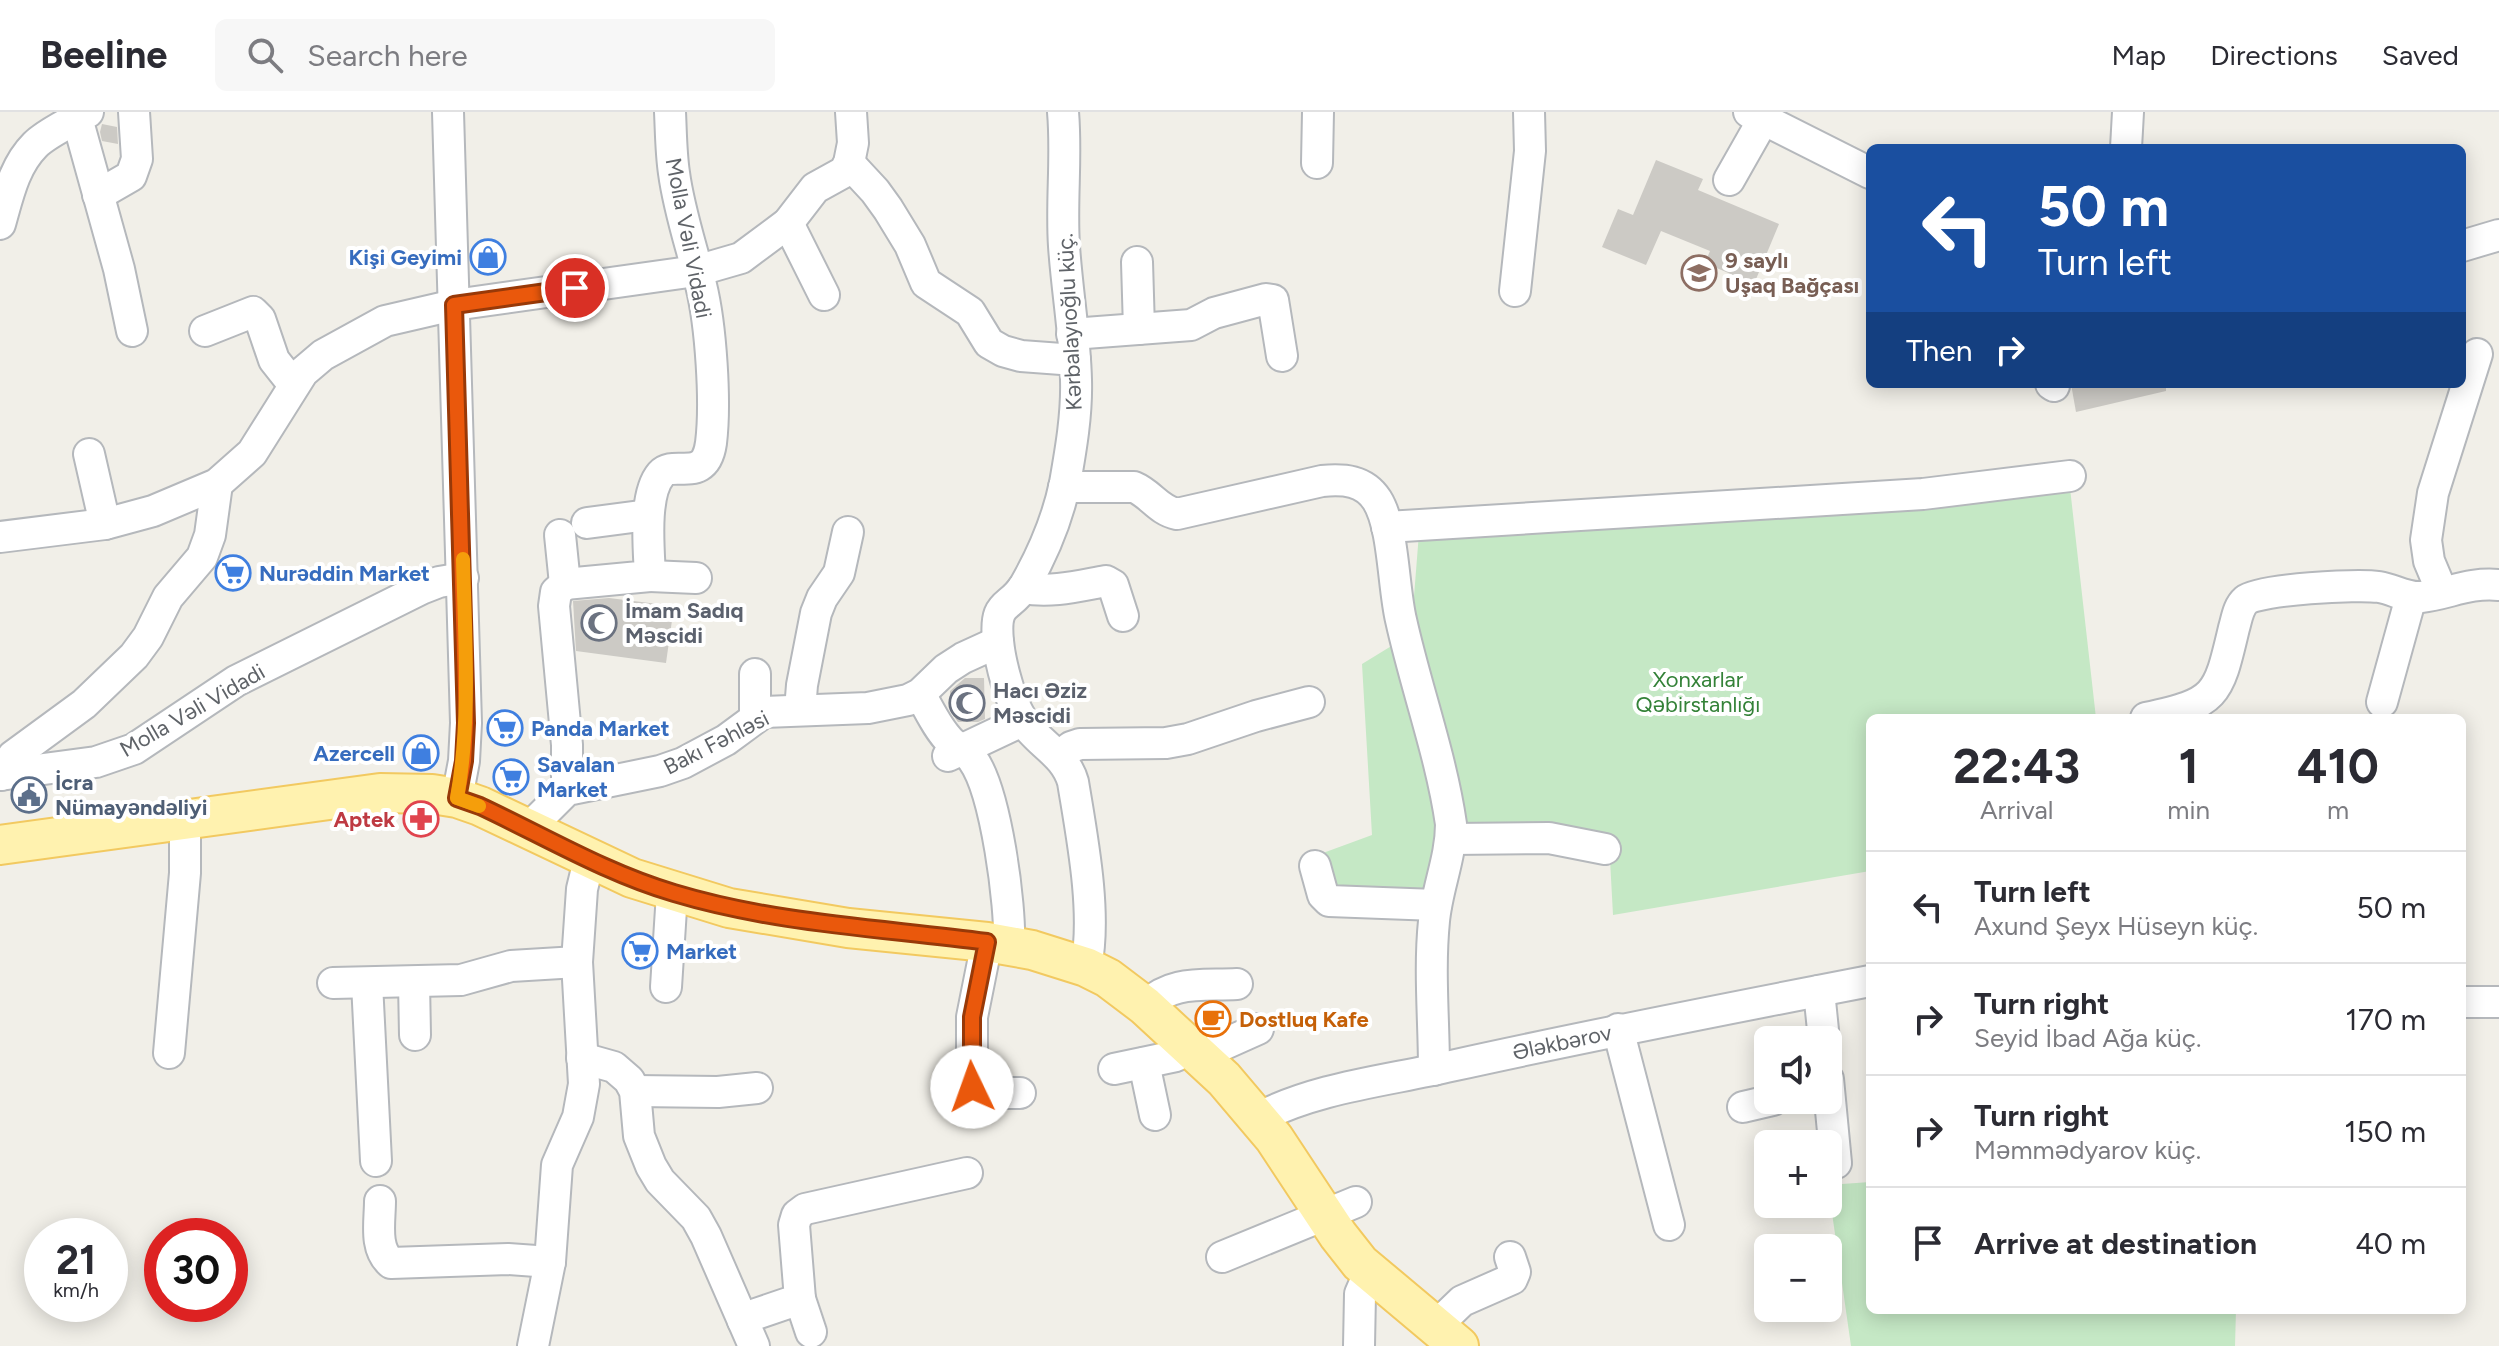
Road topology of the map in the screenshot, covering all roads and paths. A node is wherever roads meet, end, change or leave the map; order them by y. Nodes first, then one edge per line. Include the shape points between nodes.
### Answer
1 (134, 112) edge
2 (448, 112) edge
3 (670, 112) edge
4 (851, 112) edge
5 (1063, 112) edge
6 (1318, 112) edge
7 (1529, 112) edge
8 (2128, 112) edge
9 (81, 114) edge
10 (1756, 116) edge
11 (2126, 144) edge
12 (849, 163) junction
13 (1317, 163) dead end
14 (1866, 171) edge
15 (1729, 180) dead end
16 (98, 195) junction
17 (788, 223) junction
18 (0, 224) edge
19 (2499, 235) edge
20 (2466, 245) edge
21 (1137, 262) dead end
22 (696, 271) junction
23 (1515, 291) dead end
24 (824, 295) dead end
25 (454, 305) junction
26 (1139, 329) junction
27 (132, 331) dead end
28 (205, 331) dead end
29 (1074, 347) junction
30 (2479, 355) edge
31 (1282, 356) dead end
32 (293, 384) junction
33 (89, 454) dead end
34 (2070, 476) dead end
35 (217, 484) junction
36 (1064, 487) junction
37 (648, 515) junction
38 (587, 523) dead end
39 (105, 524) junction
40 (1387, 527) junction
41 (848, 532) dead end
42 (560, 535) dead end
43 (0, 537) edge
44 (650, 576) junction
45 (463, 578) junction
46 (696, 578) dead end
47 (565, 584) junction
48 (2499, 585) edge
49 (1023, 588) junction
50 (2442, 592) junction
51 (2411, 597) junction
52 (1123, 616) dead end
53 (998, 642) junction
54 (755, 674) dead end
55 (920, 694) junction
56 (1309, 702) dead end
57 (2382, 702) dead end
58 (800, 710) junction
59 (2164, 714) edge
60 (755, 717) junction
61 (1022, 721) junction
62 (951, 754) junction
63 (1059, 756) junction
64 (0, 775) edge
65 (567, 790) junction
66 (457, 798) junction
67 (185, 819) junction
68 (528, 829) junction
69 (1451, 839) junction
70 (0, 845) edge
71 (1605, 849) dead end
72 (589, 860) junction
73 (1315, 866) dead end
74 (672, 893) junction
75 (1436, 905) junction
76 (998, 944) junction
77 (577, 962) junction
78 (1086, 967) junction
79 (414, 982) junction
80 (1866, 982) edge
81 (333, 983) dead end
82 (367, 983) junction
83 (1237, 984) dead end
84 (666, 987) dead end
85 (1819, 991) junction
86 (2466, 1002) edge
87 (2499, 1002) edge
88 (1145, 1006) junction
89 (1823, 1026) edge
90 (1258, 1029) dead end
91 (1618, 1029) junction
92 (415, 1035) dead end
93 (169, 1053) dead end
94 (1195, 1053) junction
95 (582, 1058) junction
96 (1144, 1063) junction
97 (1114, 1069) dead end
98 (1434, 1070) junction
99 (757, 1088) dead end
100 (635, 1091) junction
101 (1020, 1093) dead end
102 (1754, 1104) edge
103 (1743, 1107) dead end
104 (1155, 1115) dead end
105 (1258, 1118) junction
106 (376, 1161) dead end
107 (967, 1173) dead end
108 (380, 1201) dead end
109 (1340, 1209) junction
110 (1669, 1225) dead end
111 (1222, 1257) dead end
112 (1510, 1257) dead end
113 (550, 1262) junction
114 (1369, 1273) junction
115 (800, 1299) junction
116 (811, 1332) dead end
117 (748, 1333) edge
118 (1448, 1336) edge
119 (533, 1346) edge
120 (1359, 1346) edge

1 - 16 street via 137,159 131,176
2 - 25 street
3 - 22 street, Molla Vəli Vidadi via 674,175
4 - 12 street
5 - 29 street, Kərbalayıoğlu küç. via 1064,245
6 - 13 street
7 - 23 street via 1530,151
8 - 11 street
9 - 16 street
9 - 18 street via 36,143 21,163
10 - 14 street
10 - 15 street
12 - 17 street via 844,172 815,188
12 - 29 street via 888,209 926,283 970,312 989,343 1021,356
16 - 27 street
17 - 22 street via 741,258
17 - 24 street
19 - 20 street
21 - 26 street
22 - 25 street
22 - 37 street, Molla Vəli Vidadi via 709,354 711,444 704,463 661,475
25 - 32 street via 385,321 323,355
25 - 45 street
26 - 29 street
26 - 31 street via 1191,325 1214,313 1273,300
28 - 32 street via 253,312 274,360
29 - 36 street, Kərbalayıoğlu küç. via 1075,407
30 - 50 street via 2433,493 2426,540
32 - 35 street via 252,453
33 - 39 street
34 - 40 street via 1923,494
35 - 39 street
35 - 64 street via 202,557 168,597 134,656 84,704 13,756
36 - 40 street via 1134,487 1164,511 1177,514 1339,480 1360,483 1370,491
36 - 49 street, Kərbalayıoğlu küç.
37 - 38 street
37 - 44 street, Molla Vəli Vidadi
39 - 43 street
40 - 69 street via 1401,621 1449,810
41 - 58 street via 839,573 816,613
42 - 47 street
44 - 46 street
44 - 47 street
45 - 64 street, Molla Vəli Vidadi via 421,589 236,681 134,749 96,762
45 - 66 street via 466,723
47 - 65 street via 556,592 554,606
48 - 50 street
49 - 52 street via 1056,590 1106,581 1113,585
49 - 53 street, Kərbalayıoğlu küç. via 1002,606
50 - 51 street
51 - 57 street
51 - 59 street via 2354,586 2247,598 2239,608 2215,690 2202,702
53 - 55 street, Bakı Fəhləsi via 955,664
53 - 61 street, Kərbalayıoğlu küç.
54 - 60 street
55 - 58 street, Bakı Fəhləsi via 868,708
55 - 62 street via 950,741
56 - 63 street via 1200,737 1166,743 1080,744
58 - 60 street, Bakı Fəhləsi
60 - 65 street, Bakı Fəhləsi via 683,763
61 - 62 street
61 - 63 street, Kərbalayıoğlu küç.
62 - 76 street via 972,759 991,805 1009,915
63 - 78 street, Kərbalayıoğlu küç. via 1069,768 1077,803 1090,912
65 - 68 street
66 - 67 main road via 380,793
66 - 68 main road
67 - 70 main road
67 - 93 street
68 - 72 main road
69 - 71 street via 1549,838
69 - 75 street
72 - 74 main road
72 - 77 street
73 - 75 street via 1329,901
74 - 76 main road via 779,918
74 - 84 street
75 - 98 street
76 - 78 main road
76 - 101 street via 972,1017 972,1087 979,1093
77 - 79 street via 511,966 461,980
77 - 95 street
78 - 88 main road
79 - 82 street
79 - 92 street
80 - 85 street, Ələkbərov
81 - 82 street
82 - 106 street
83 - 88 street via 1179,986 1157,994
85 - 89 street
85 - 91 street, Ələkbərov
86 - 87 street
88 - 94 main road
90 - 94 street
91 - 98 street, Ələkbərov
91 - 110 street
94 - 96 street
94 - 105 main road
95 - 100 street via 614,1067
95 - 113 street via 578,1117 557,1165
96 - 97 street
96 - 104 street
98 - 105 street, Ələkbərov via 1328,1091
99 - 100 street
100 - 117 street via 639,1136 651,1166 696,1218
102 - 103 street
105 - 109 main road
107 - 115 street via 797,1215
108 - 113 street via 380,1244 391,1263
109 - 111 street
109 - 114 main road
112 - 118 street via 1512,1279 1462,1301
113 - 119 street
114 - 118 main road
114 - 120 street via 1360,1294
115 - 116 street
115 - 117 street via 756,1314

